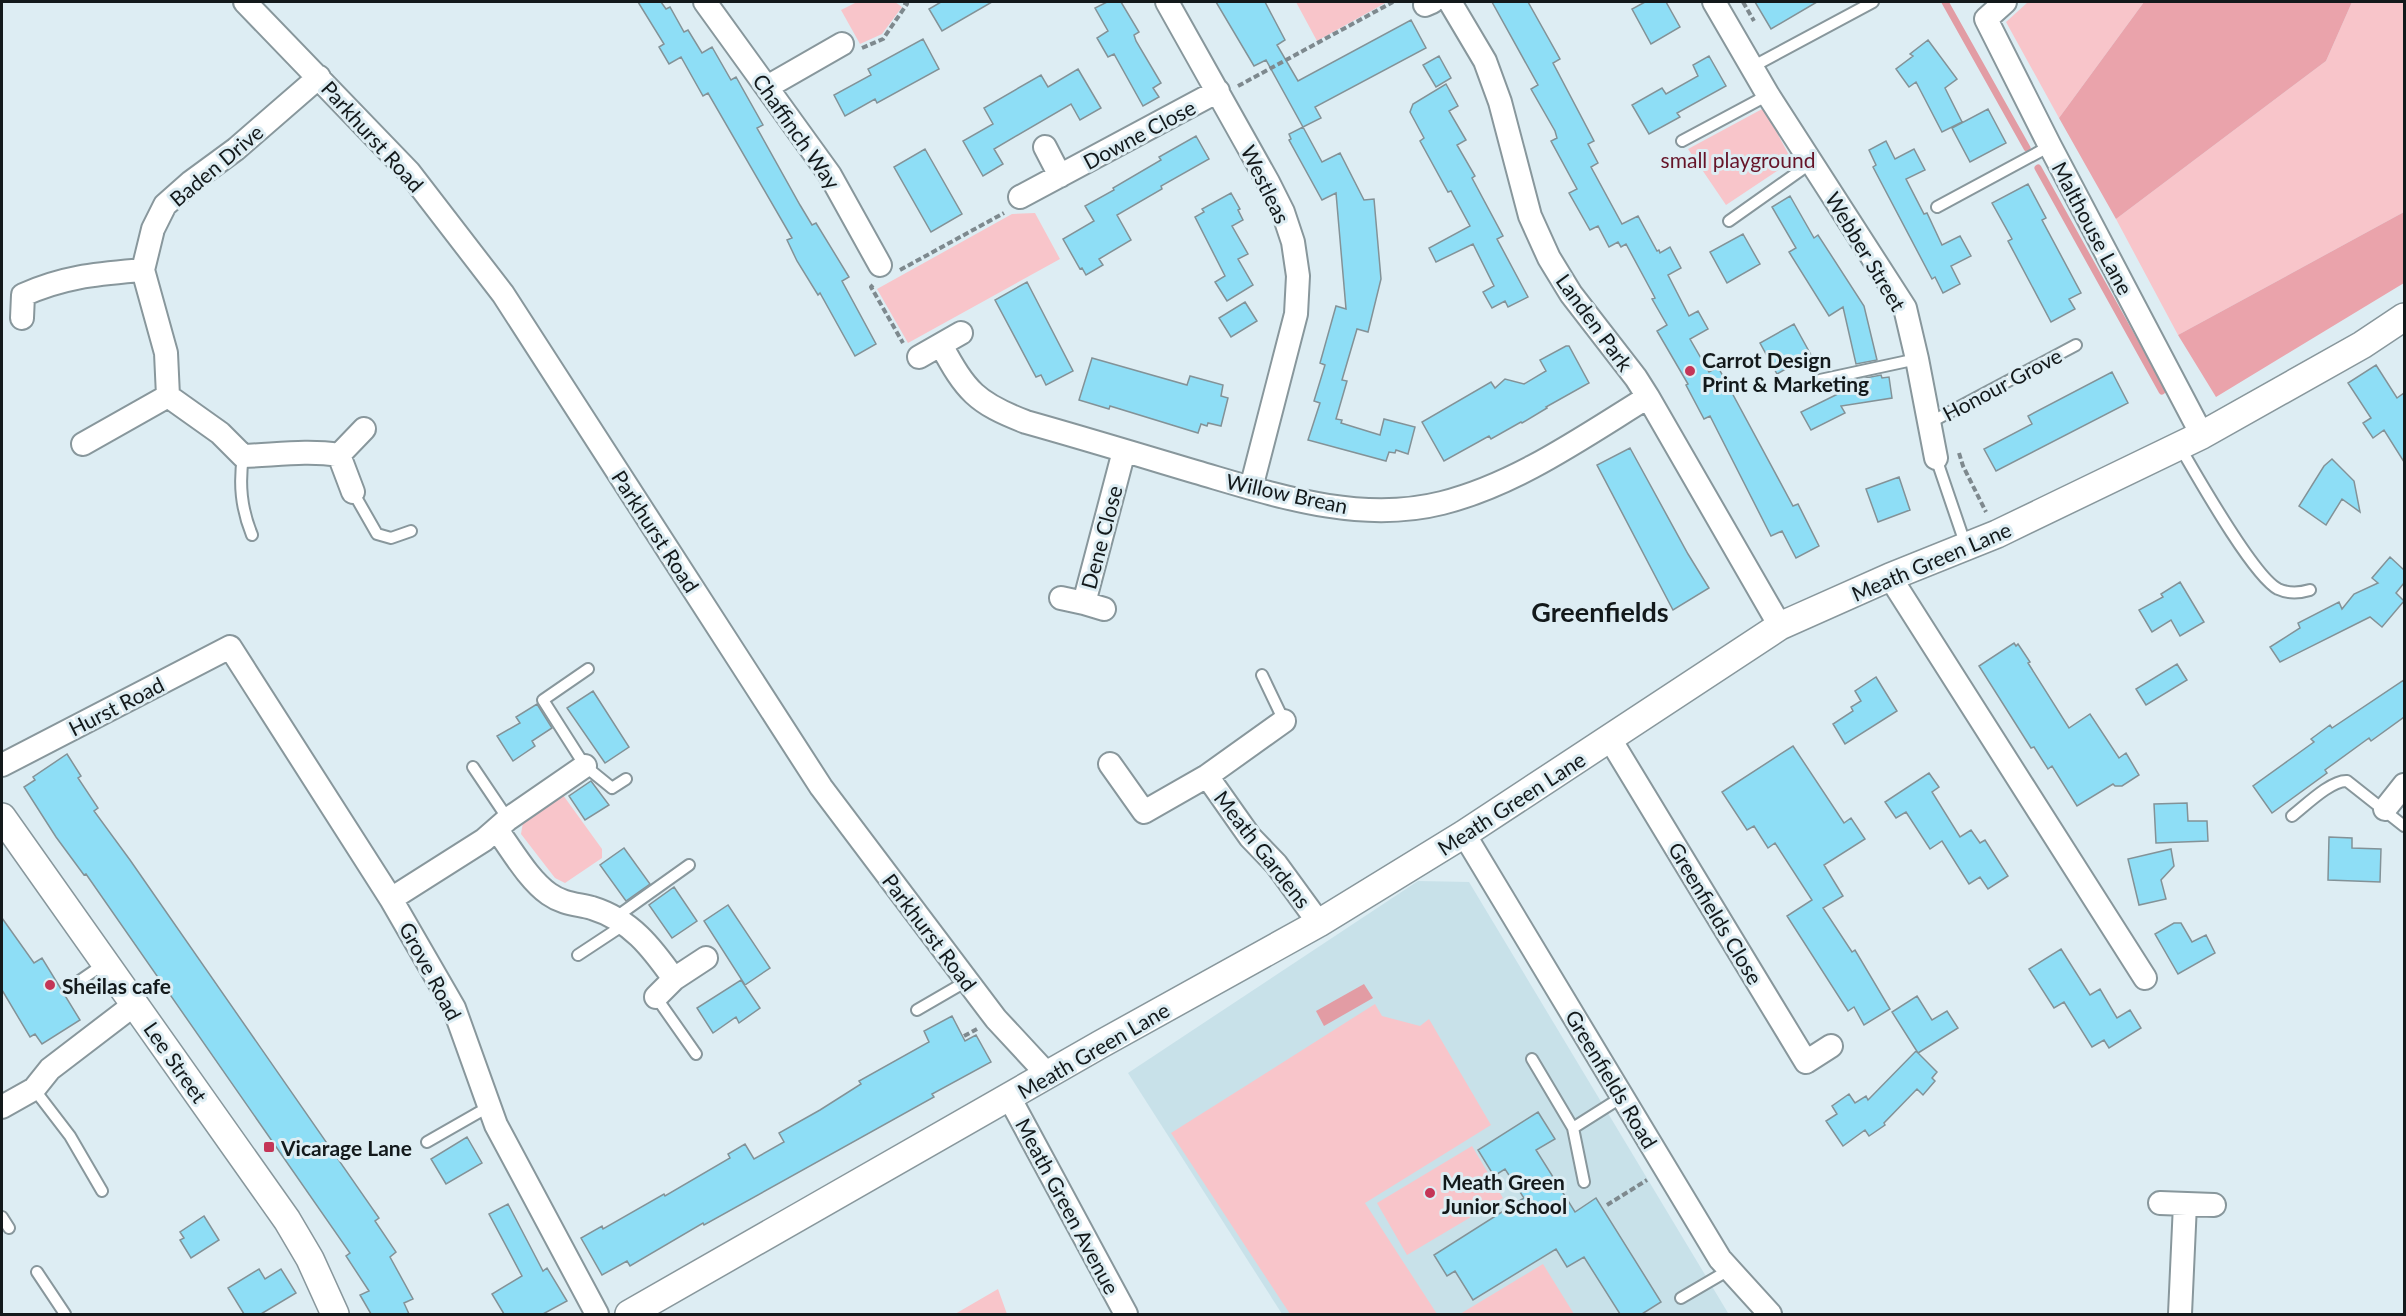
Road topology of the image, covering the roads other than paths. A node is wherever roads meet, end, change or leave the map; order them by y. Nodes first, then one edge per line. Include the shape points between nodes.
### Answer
1 (245, 2) edge
2 (705, 2) edge
3 (1167, 2) edge
4 (1450, 2) edge
5 (1714, 2) edge
6 (1873, 2) edge
7 (2005, 2) edge
8 (842, 44) road end
9 (1752, 67) junction
10 (319, 77) junction
11 (767, 87) junction
12 (1219, 94) junction
13 (1768, 95) junction
14 (1682, 141) dead end
15 (2050, 146) junction
16 (1045, 147) dead end
17 (1811, 163) junction
18 (1060, 176) junction
19 (1020, 197) road end
20 (1936, 207) dead end
21 (1729, 221) dead end
22 (143, 270) junction
23 (884, 271) road end
24 (2404, 317) edge
25 (22, 318) dead end
26 (961, 333) dead end
27 (941, 345) junction
28 (2076, 345) dead end
29 (919, 357) road end
30 (1917, 359) junction
31 (1820, 380) dead end
32 (168, 396) junction
33 (1648, 397) junction
34 (1929, 423) junction
35 (364, 429) dead end
36 (2191, 440) junction
37 (83, 444) dead end
38 (1124, 451) junction
39 (339, 455) junction
40 (243, 456) junction
41 (1936, 458) joint
42 (1251, 488) junction
43 (352, 492) joint
44 (411, 531) dead end
45 (252, 535) dead end
46 (1966, 546) junction
47 (1890, 577) junction
48 (2310, 590) dead end
49 (1061, 598) dead end
50 (1780, 626) junction
51 (230, 647) joint
52 (588, 669) dead end
53 (1262, 675) dead end
54 (1284, 721) joint
55 (1610, 739) junction
56 (1110, 764) dead end
57 (2, 765) edge
58 (585, 766) junction
59 (473, 767) dead end
60 (1207, 776) junction
61 (626, 779) dead end
62 (2404, 785) edge
63 (2385, 809) junction
64 (2292, 816) dead end
65 (2, 817) edge
66 (502, 824) junction
67 (2404, 825) edge
68 (1464, 834) junction
69 (688, 865) dead end
70 (391, 899) junction
71 (621, 921) junction
72 (1319, 923) junction
73 (578, 956) dead end
74 (706, 958) dead end
75 (105, 963) junction
76 (2145, 978) dead end
77 (674, 979) junction
78 (967, 981) junction
79 (72, 986) dead end
80 (656, 997) joint
81 (135, 1004) junction
82 (917, 1010) dead end
83 (1831, 1046) dead end
84 (696, 1054) dead end
85 (1532, 1059) dead end
86 (1048, 1075) junction
87 (34, 1089) junction
88 (1622, 1097) junction
89 (1009, 1098) junction
90 (490, 1106) junction
91 (2, 1107) edge
92 (1573, 1128) junction
93 (426, 1142) dead end
94 (1584, 1182) dead end
95 (102, 1191) dead end
96 (2160, 1203) dead end
97 (2185, 1204) junction
98 (2214, 1205) dead end
99 (2, 1217) edge
100 (9, 1228) dead end
101 (1729, 1270) junction
102 (37, 1272) dead end
103 (1682, 1298) dead end
104 (65, 1314) edge
105 (335, 1314) edge
106 (597, 1314) edge
107 (629, 1314) edge
108 (1126, 1314) edge
109 (1770, 1314) edge
110 (2180, 1314) edge

1 - 10 street, Parkhurst Road
2 - 11 street, Chaffinch Way
3 - 12 street, Westleas
4 - 33 street, Landen Park via 1485,61 1530,216 1549,258
5 - 9 street, Webber Street
6 - 9 lane
7 - 15 street, Malthouse Lane via 1986,19
8 - 11 street
9 - 13 street, Webber Street
10 - 22 street, Baden Drive via 165,205 153,229
10 - 78 street, Parkhurst Road via 409,172 503,294 821,787
11 - 23 street, Chaffinch Way via 830,175
12 - 18 street, Downe Close
12 - 42 street, Westleas via 1283,212 1298,276 1296,314
13 - 14 lane
13 - 17 street, Webber Street
15 - 20 lane
15 - 36 street, Malthouse Lane
16 - 18 street, Downe Close
17 - 21 lane
17 - 30 street, Webber Street via 1905,308
18 - 19 street, Downe Close
22 - 25 street via 15,288
22 - 32 street, Baden Drive via 166,353
24 - 36 street, Meath Green Lane via 2362,345
26 - 27 street
27 - 29 street
27 - 38 street, Willow Brean via 964,383 995,410
28 - 34 lane, Honour Grove
30 - 31 lane
30 - 34 street, Webber Street
32 - 37 street
32 - 40 street via 220,433
33 - 42 street, Willow Brean via 1523,471 1440,503 1392,510 1343,508
33 - 50 street, Landen Park
34 - 41 street, Webber Street
35 - 39 street
36 - 46 street, Meath Green Lane
36 - 48 lane via 2241,547 2265,578 2288,592
38 - 42 street, Willow Brean
38 - 49 street, Dene Close via 1094,606
39 - 40 street
39 - 43 street
40 - 45 lane via 240,492
41 - 46 lane
43 - 44 lane via 377,534 391,538
46 - 47 street, Meath Green Lane
47 - 50 street, Meath Green Lane
47 - 76 street
50 - 55 street, Meath Green Lane
51 - 57 street, Hurst Road
51 - 70 street, Grove Road
52 - 58 lane via 543,700
53 - 54 lane, Meath Gardens
54 - 60 street, Meath Gardens
55 - 68 street, Meath Green Lane
55 - 83 street, Greenfields Close via 1806,1062
56 - 60 street, Meath Gardens via 1144,812
58 - 61 lane via 612,788
58 - 66 street
59 - 66 lane
60 - 72 street, Meath Gardens
62 - 63 street
63 - 64 lane via 2355,785 2341,781
63 - 67 lane
65 - 75 street, Lee Street
66 - 70 street via 484,840
66 - 71 street via 548,894 563,903 592,908
68 - 72 street, Meath Green Lane
68 - 88 street, Greenfields Road
69 - 71 lane
70 - 90 street, Grove Road via 453,1008
71 - 73 lane
71 - 77 street via 648,942
72 - 86 street, Meath Green Lane
74 - 77 street
75 - 79 lane
75 - 81 street, Lee Street
77 - 80 street
78 - 82 lane
78 - 86 street, Parkhurst Road
80 - 84 lane
81 - 87 street via 50,1069
81 - 105 street, Lee Street via 287,1220
85 - 92 lane
86 - 89 street, Meath Green Lane
87 - 91 street
87 - 95 lane via 70,1136
88 - 92 lane
88 - 101 street, Greenfields Road
89 - 107 street, Meath Green Lane
89 - 108 street, Meath Green Avenue
90 - 93 lane
90 - 106 street, Grove Road via 496,1125
92 - 94 lane
96 - 97 street
97 - 98 street
97 - 110 street
99 - 100 lane
101 - 103 lane
101 - 109 street, Greenfields Road
102 - 104 lane

